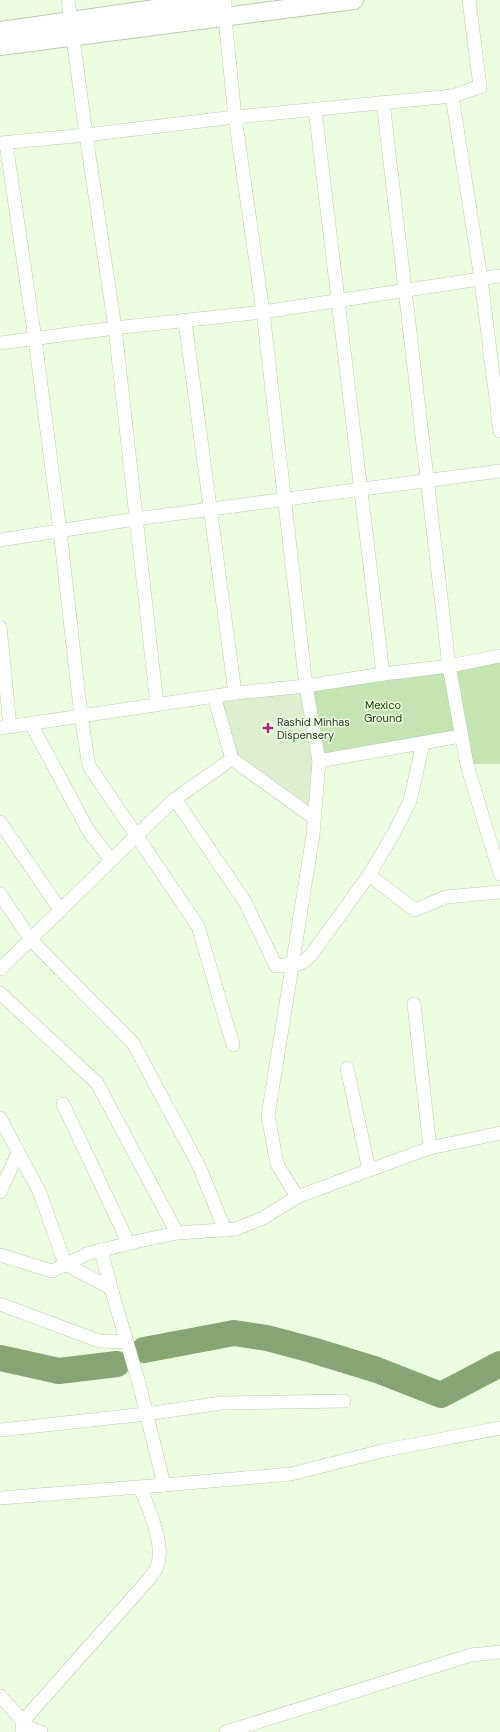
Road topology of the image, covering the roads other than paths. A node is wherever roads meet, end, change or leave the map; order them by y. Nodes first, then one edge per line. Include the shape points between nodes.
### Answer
1 (68, 0) edge
2 (218, 0) edge
3 (225, 0) edge
4 (354, 0) edge
5 (469, 0) edge
6 (225, 18) junction
7 (72, 28) junction
8 (0, 31) edge
9 (0, 46) edge
10 (452, 96) junction
11 (383, 102) junction
12 (315, 109) junction
13 (235, 117) junction
14 (86, 135) junction
15 (3, 143) edge
16 (500, 276) edge
17 (481, 279) junction
18 (405, 291) junction
19 (339, 301) junction
20 (263, 312) junction
21 (185, 320) junction
22 (115, 328) junction
23 (35, 339) junction
24 (0, 343) edge
25 (500, 431) edge
26 (500, 472) edge
27 (427, 481) junction
28 (361, 490) junction
29 (284, 500) junction
30 (210, 510) junction
31 (135, 520) junction
32 (60, 531) junction
33 (0, 540) edge
34 (0, 627) edge
35 (500, 656) edge
36 (449, 666) junction
37 (383, 674) junction
38 (306, 686) junction
39 (235, 693) junction
40 (214, 696) junction
41 (157, 705) junction
42 (80, 716) junction
43 (31, 724) junction
44 (5, 727) edge
45 (461, 736) junction
46 (423, 743) junction
47 (232, 759) junction
48 (319, 761) junction
49 (176, 799) junction
50 (314, 818) junction
51 (0, 822) edge
52 (136, 836) junction
53 (112, 860) junction
54 (500, 874) edge
55 (369, 875) junction
56 (500, 892) edge
57 (0, 894) edge
58 (61, 911) junction
59 (31, 940) junction
60 (291, 965) junction
61 (1, 966) edge
62 (0, 993) edge
63 (414, 1004) dead end
64 (233, 1045) dead end
65 (347, 1068) dead end
66 (63, 1104) dead end
67 (0, 1118) edge
68 (500, 1133) edge
69 (430, 1148) junction
70 (18, 1153) junction
71 (368, 1170) junction
72 (0, 1192) edge
73 (297, 1197) junction
74 (225, 1230) junction
75 (177, 1233) junction
76 (129, 1244) junction
77 (101, 1250) junction
78 (0, 1255) edge
79 (64, 1264) junction
80 (111, 1288) junction
81 (0, 1304) edge
82 (127, 1342) junction
83 (344, 1401) dead end
84 (146, 1414) junction
85 (500, 1428) edge
86 (0, 1430) edge
87 (164, 1485) junction
88 (140, 1487) junction
89 (0, 1498) edge
90 (500, 1652) edge
91 (0, 1696) edge
92 (22, 1726) edge
93 (41, 1732) edge
94 (226, 1732) edge

1 - 7 street
2 - 7 main road
3 - 6 street
4 - 6 main road
5 - 10 street via 480,87
6 - 7 main road
6 - 13 street
7 - 8 main road
7 - 9 main road
7 - 14 street
10 - 11 street
10 - 17 street
11 - 12 street
11 - 18 street
12 - 13 street
12 - 19 street
13 - 14 street
13 - 20 street
14 - 15 street
14 - 22 street
15 - 23 street
16 - 17 street
17 - 18 street
17 - 25 street
18 - 19 street
18 - 27 street
19 - 20 street
19 - 28 street
20 - 21 street
20 - 29 street
21 - 22 street
21 - 30 street
22 - 23 street
22 - 31 street
23 - 24 street
23 - 32 street
26 - 27 street
27 - 28 street
27 - 36 street
28 - 29 street
28 - 37 street
29 - 30 street
29 - 38 street
30 - 31 street
30 - 39 street
31 - 32 street
31 - 41 street
32 - 33 street
32 - 42 street
34 - 44 street
35 - 36 street
36 - 37 street
36 - 45 street
37 - 38 street
38 - 39 street
38 - 48 street
39 - 40 street
40 - 41 street
40 - 47 street
41 - 42 street
42 - 43 street
42 - 52 street via 89,766
43 - 44 street
43 - 53 street via 88,830
45 - 46 street
45 - 54 street via 467,765
46 - 48 street
46 - 55 street via 410,801
47 - 49 street
47 - 50 street
48 - 50 street
49 - 52 street
49 - 60 street via 245,902 276,966
50 - 60 street
51 - 58 street
52 - 53 street
52 - 64 street via 198,926
53 - 58 street
55 - 56 street via 415,910 446,897
55 - 60 street via 311,955 302,963
57 - 59 street
58 - 59 street
59 - 61 street
59 - 74 street via 133,1043 199,1166
60 - 73 street via 268,1116 277,1164
62 - 75 street via 97,1083
63 - 69 street
65 - 71 street
66 - 76 street
67 - 70 street
68 - 69 street
69 - 71 street
70 - 72 street
70 - 79 street via 40,1193
71 - 73 street
73 - 74 street via 263,1218 236,1229
74 - 75 street
75 - 76 street
76 - 77 street
77 - 79 street
77 - 80 street
78 - 79 street via 52,1271
79 - 80 street
80 - 82 street
81 - 82 street via 99,1341
82 - 84 street
83 - 84 street via 222,1403
84 - 86 street
84 - 87 street
85 - 87 street via 386,1450 291,1474
87 - 88 street
88 - 89 street
88 - 92 street via 157,1538 159,1553 156,1568
90 - 94 street via 471,1655
91 - 92 street
92 - 93 street

